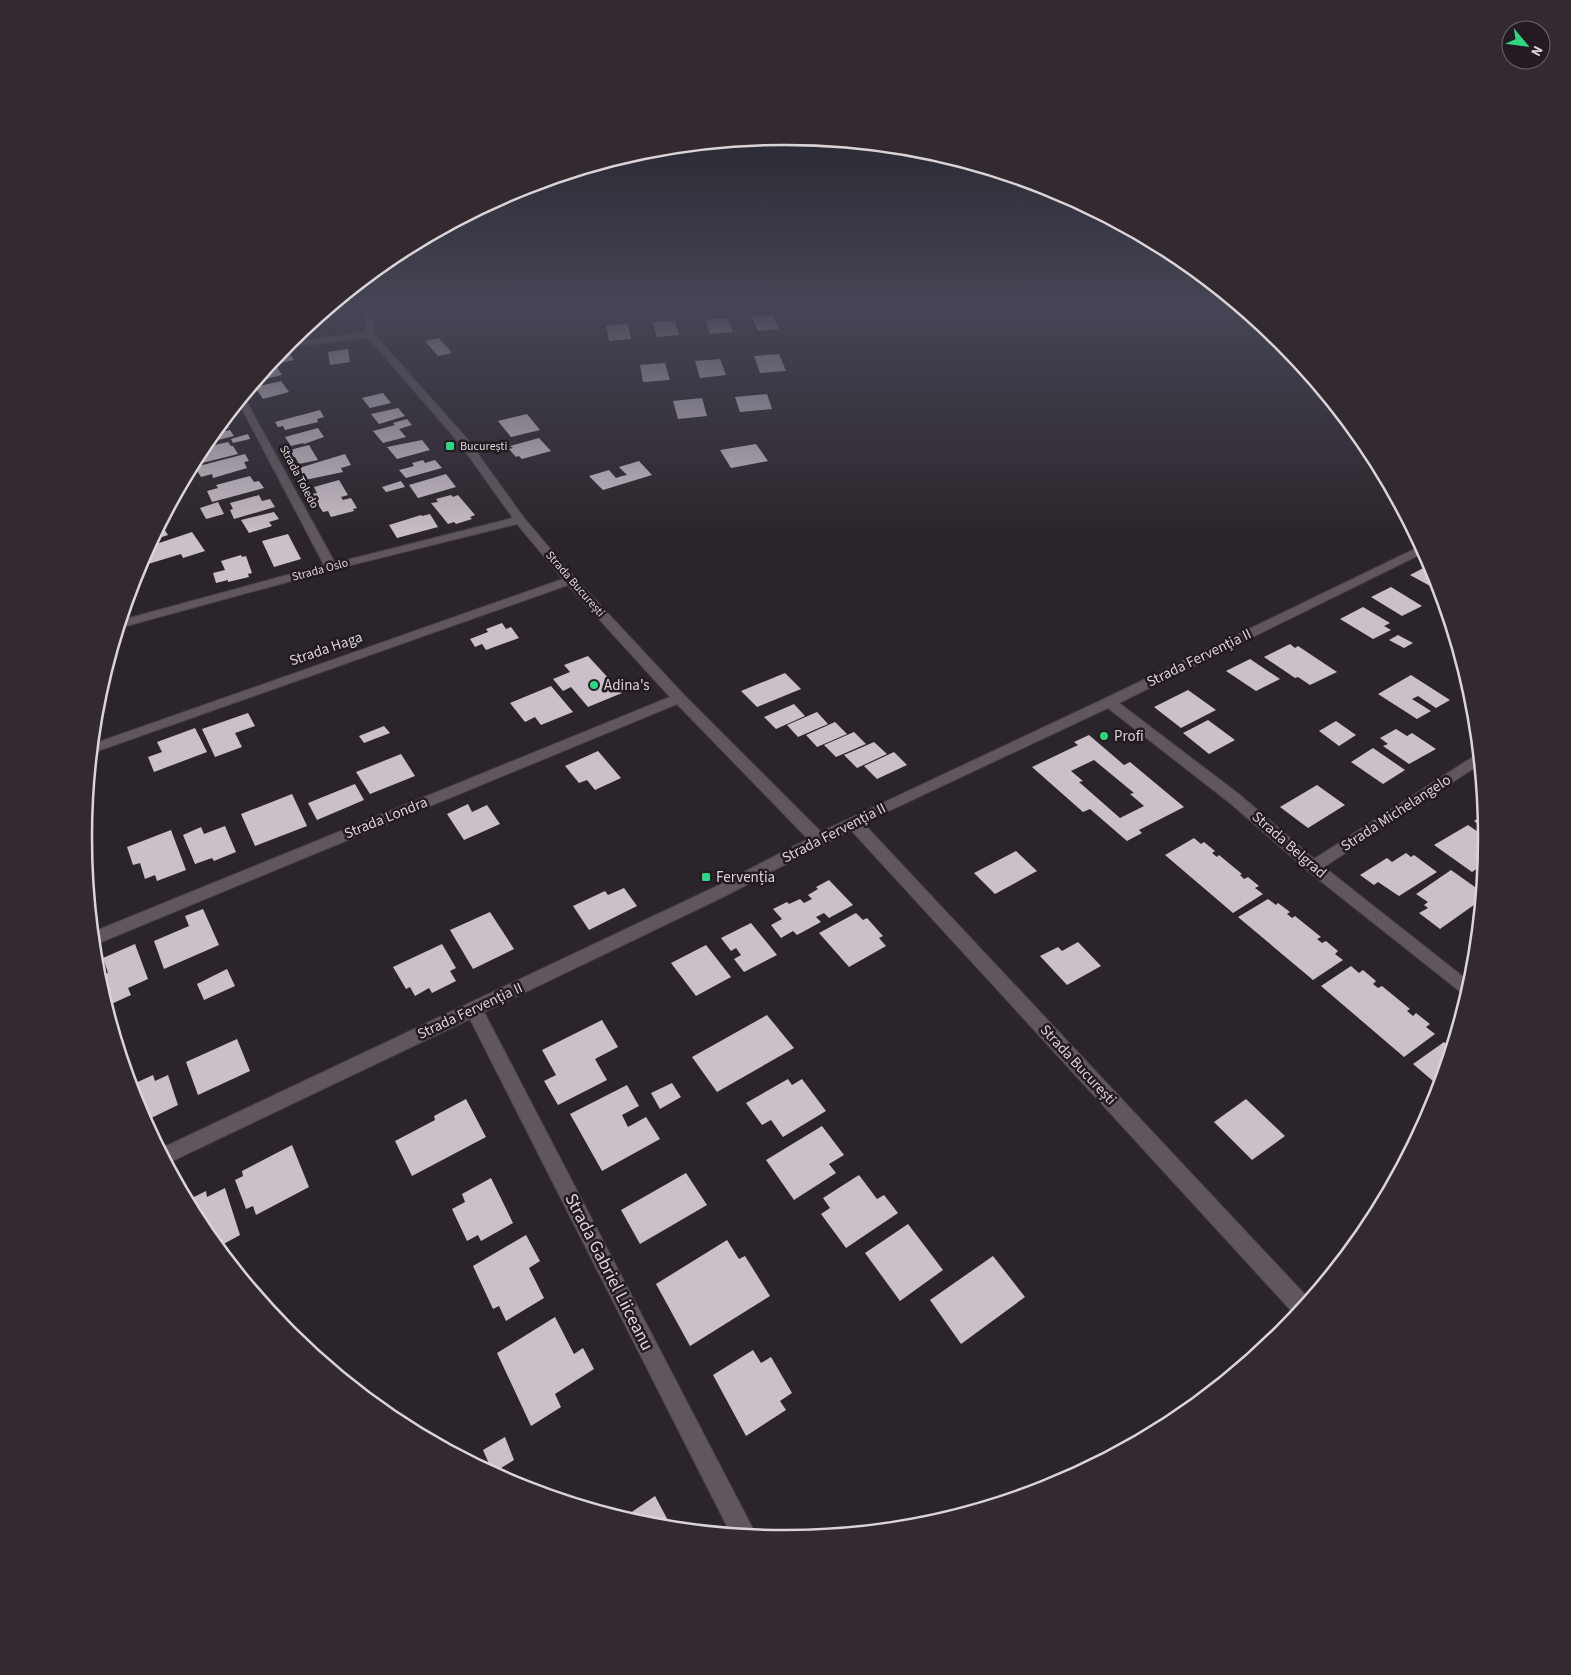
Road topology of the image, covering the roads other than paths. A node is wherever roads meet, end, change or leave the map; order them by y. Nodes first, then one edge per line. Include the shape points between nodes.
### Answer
1 (413, 383) edge
2 (245, 405) edge
3 (520, 520) junction
4 (1417, 552) edge
5 (331, 567) junction
6 (570, 580) junction
7 (128, 618) edge
8 (679, 698) junction
9 (1109, 702) junction
10 (98, 746) edge
11 (1474, 762) edge
12 (853, 822) junction
13 (818, 839) junction
14 (1313, 867) junction
15 (100, 937) edge
16 (1462, 986) edge
17 (474, 1010) junction
18 (169, 1154) edge
19 (1299, 1303) edge
20 (741, 1529) edge

1 - 3 street, Strada București via 464,442
2 - 5 street, Strada Toledo
3 - 5 street, Strada Oslo
3 - 6 street, Strada București
4 - 9 street, Strada Fervenția II
5 - 7 street, Strada Oslo
6 - 8 street, Strada București
6 - 10 street, Strada Haga
8 - 13 street, Strada București
8 - 15 street, Strada Londra
9 - 12 street, Strada Fervenția II
9 - 14 street, Strada Belgrad via 1235,799
11 - 14 street, Strada Michelangelo
12 - 13 street, Strada Fervenția II
12 - 19 street, Strada București
13 - 17 street, Strada Fervenția II via 719,892
14 - 16 street, Strada Belgrad
17 - 18 street, Strada Fervenția II
17 - 20 street, Strada Gabriel Liiceanu

